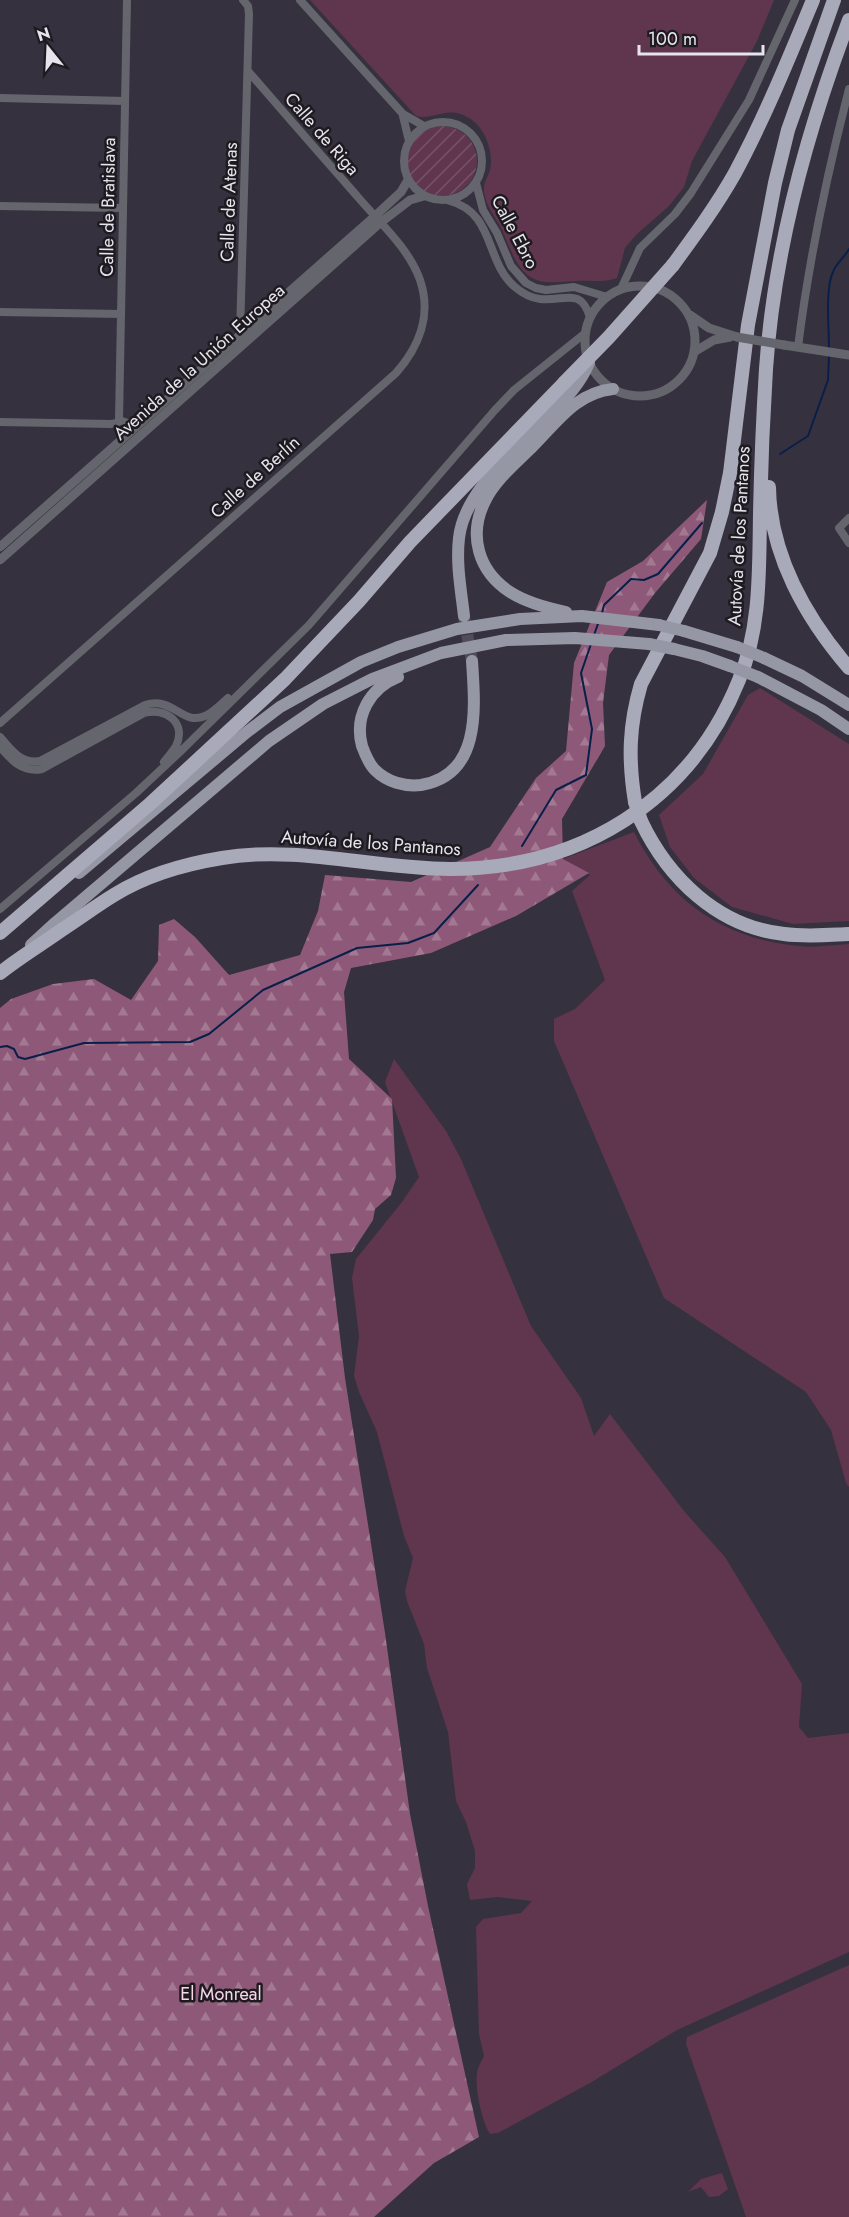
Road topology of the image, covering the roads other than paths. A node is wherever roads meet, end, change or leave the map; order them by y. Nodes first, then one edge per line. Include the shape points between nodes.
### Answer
1 (127, 0) edge
2 (243, 0) edge
3 (300, 0) edge
4 (795, 0) edge
5 (813, 0) edge
6 (834, 0) edge
7 (849, 20) edge
8 (248, 71) junction
9 (849, 89) edge
10 (0, 98) edge
11 (125, 101) junction
12 (403, 114) junction
13 (424, 126) junction
14 (409, 141) junction
15 (408, 180) junction
16 (476, 183) junction
17 (424, 196) junction
18 (449, 200) junction
19 (0, 206) edge
20 (123, 208) junction
21 (377, 220) junction
22 (621, 289) junction
23 (607, 297) junction
24 (0, 312) edge
25 (121, 314) junction
26 (688, 314) junction
27 (590, 317) junction
28 (240, 334) junction
29 (584, 334) junction
30 (737, 337) junction
31 (798, 347) junction
32 (694, 352) junction
33 (849, 355) edge
34 (589, 363) junction
35 (766, 364) junction
36 (613, 389) junction
37 (118, 419) junction
38 (0, 422) edge
39 (136, 426) junction
40 (121, 438) junction
41 (849, 518) edge
42 (849, 543) edge
43 (0, 547) edge
44 (0, 560) edge
45 (464, 616) tunnel mouth
46 (582, 616) junction
47 (441, 653) junction
48 (472, 661) tunnel mouth
49 (271, 662) junction
50 (849, 668) edge
51 (849, 705) edge
52 (0, 723) edge
53 (849, 729) edge
54 (0, 737) edge
55 (0, 747) edge
56 (136, 792) junction
57 (0, 909) edge
58 (0, 934) edge
59 (849, 934) edge
60 (15, 961) junction
61 (0, 973) edge

1 - 11 street, Calle de Bratislava
2 - 8 street, Calle de Atenas via 249,14
3 - 12 street
4 - 22 street via 749,100 691,193 640,248
5 - 58 highway, bridge via 734,174 673,265 285,679 151,803
6 - 59 highway, bridge via 775,183 748,325 722,513 710,553 641,684 630,730 630,758 641,821 659,855 692,892 739,921 783,934
7 - 35 highway, Autovía de los Pantanos via 805,155 785,240
8 - 21 street, Calle de Riga
8 - 28 street, Calle de Atenas
9 - 31 street via 815,233
10 - 11 street
11 - 20 street, Calle de Bratislava
12 - 13 street
12 - 14 street
13 - 14 street
13 - 16 street via 449,122 472,134 483,158
14 - 15 street via 403,166
15 - 17 street
15 - 21 street, Avenida de la Unión Europea
16 - 18 street via 469,191
16 - 23 street, Calle Ebro via 483,210 511,266 526,283 546,290 574,287
17 - 18 street
17 - 21 street, Avenida de la Unión Europea
18 - 27 street, Calle Ebro via 467,207 477,217 505,276 515,287 541,299 574,297 586,305
19 - 20 street
20 - 25 street, Calle de Bratislava
21 - 28 street, Avenida de la Unión Europea
21 - 44 street, Avenida de la Unión Europea
21 - 52 street, Calle de Berlín via 413,266 423,296 422,331 405,362
22 - 23 street
22 - 26 street via 652,287 666,292
23 - 27 street
24 - 25 street
25 - 37 street, Calle de Bratislava
26 - 30 street via 709,328
26 - 32 street via 693,326
27 - 29 street
28 - 39 street, Avenida de la Unión Europea
29 - 34 street
29 - 49 street via 514,390 309,625
30 - 31 street, bridge
30 - 32 street via 723,337
31 - 33 street
32 - 36 street via 683,375 660,392 632,396
34 - 36 street
34 - 45 main road via 572,392 494,472 473,500 459,537
35 - 50 highway via 769,499 775,532 807,612
35 - 60 highway, Autovía de los Pantanos via 759,579 750,644 740,679 706,740 687,766 649,803 620,824 576,847 493,867 448,869 277,854 223,857 182,866 116,893
36 - 46 main road via 591,393 573,405 502,479 486,499 477,520 478,552 494,578 531,603
37 - 38 street
37 - 39 street
37 - 40 street, Calle de Bratislava
39 - 40 street, Avenida de la Unión Europea
40 - 43 street, Avenida de la Unión Europea
41 - 42 street via 839,528
46 - 51 main road, bridge via 659,625 737,647 802,676
46 - 58 main road via 520,619 457,629 398,647 323,682 280,706 43,904
47 - 48 main road via 423,667 384,682 370,696 361,716 360,736 365,755 374,770 390,780 409,786 430,783 450,773 463,757 471,739 475,709
47 - 53 main road, bridge via 506,640 574,638 649,644 702,656 758,677
47 - 60 main road via 372,679 323,704 269,741
49 - 54 street via 202,717 193,718 164,703 151,703 33,762 22,759
49 - 56 street
55 - 56 street via 22,768 42,769 144,713 167,713 176,724 176,746
56 - 57 street
60 - 61 highway, Autovía de los Pantanos

